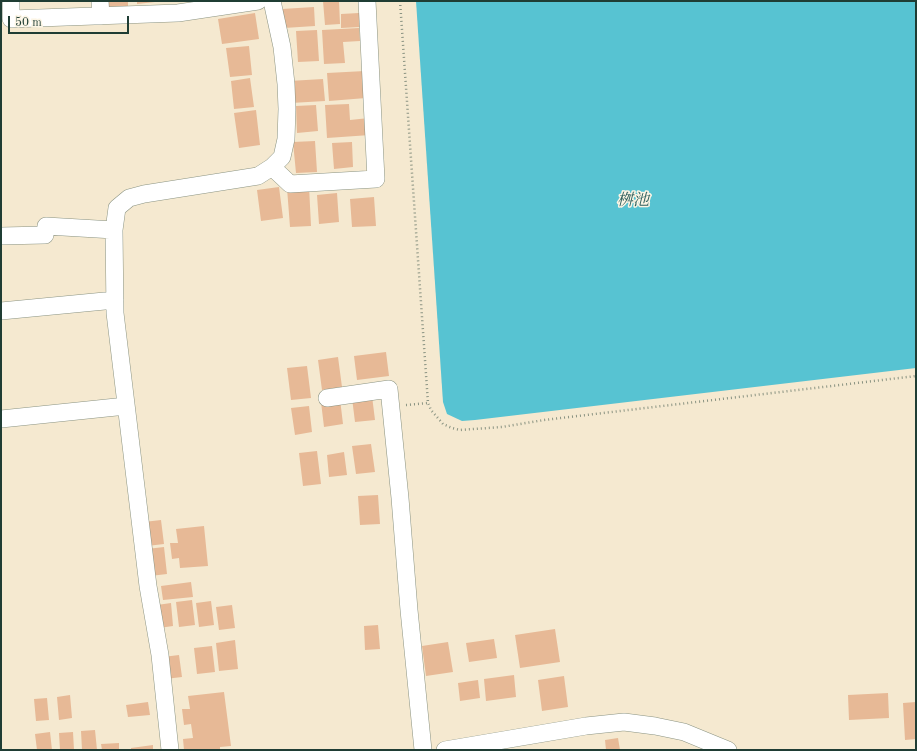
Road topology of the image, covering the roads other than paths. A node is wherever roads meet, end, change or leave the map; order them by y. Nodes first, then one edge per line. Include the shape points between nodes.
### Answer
1 (11, 1) edge
2 (258, 1) edge
3 (272, 1) edge
4 (367, 1) edge
5 (182, 7) edge
6 (100, 8) edge
7 (272, 167) junction
8 (114, 230) junction
9 (1, 236) edge
10 (115, 300) junction
11 (1, 311) edge
12 (327, 398) dead end
13 (126, 406) junction
14 (1, 419) edge
15 (170, 750) edge
16 (423, 750) edge
17 (445, 750) edge
18 (728, 750) edge

1 - 6 street via 11,19
2 - 5 street
3 - 7 street via 282,47 287,109 286,139 282,157
4 - 7 street via 376,179 290,184
5 - 6 street
7 - 8 street via 258,176 129,198 117,208
8 - 9 street via 46,226 45,235
8 - 10 street
10 - 11 street
10 - 13 street
12 - 16 street via 389,389
13 - 14 street
13 - 15 street via 148,586 160,655
17 - 18 street via 624,722 684,732

